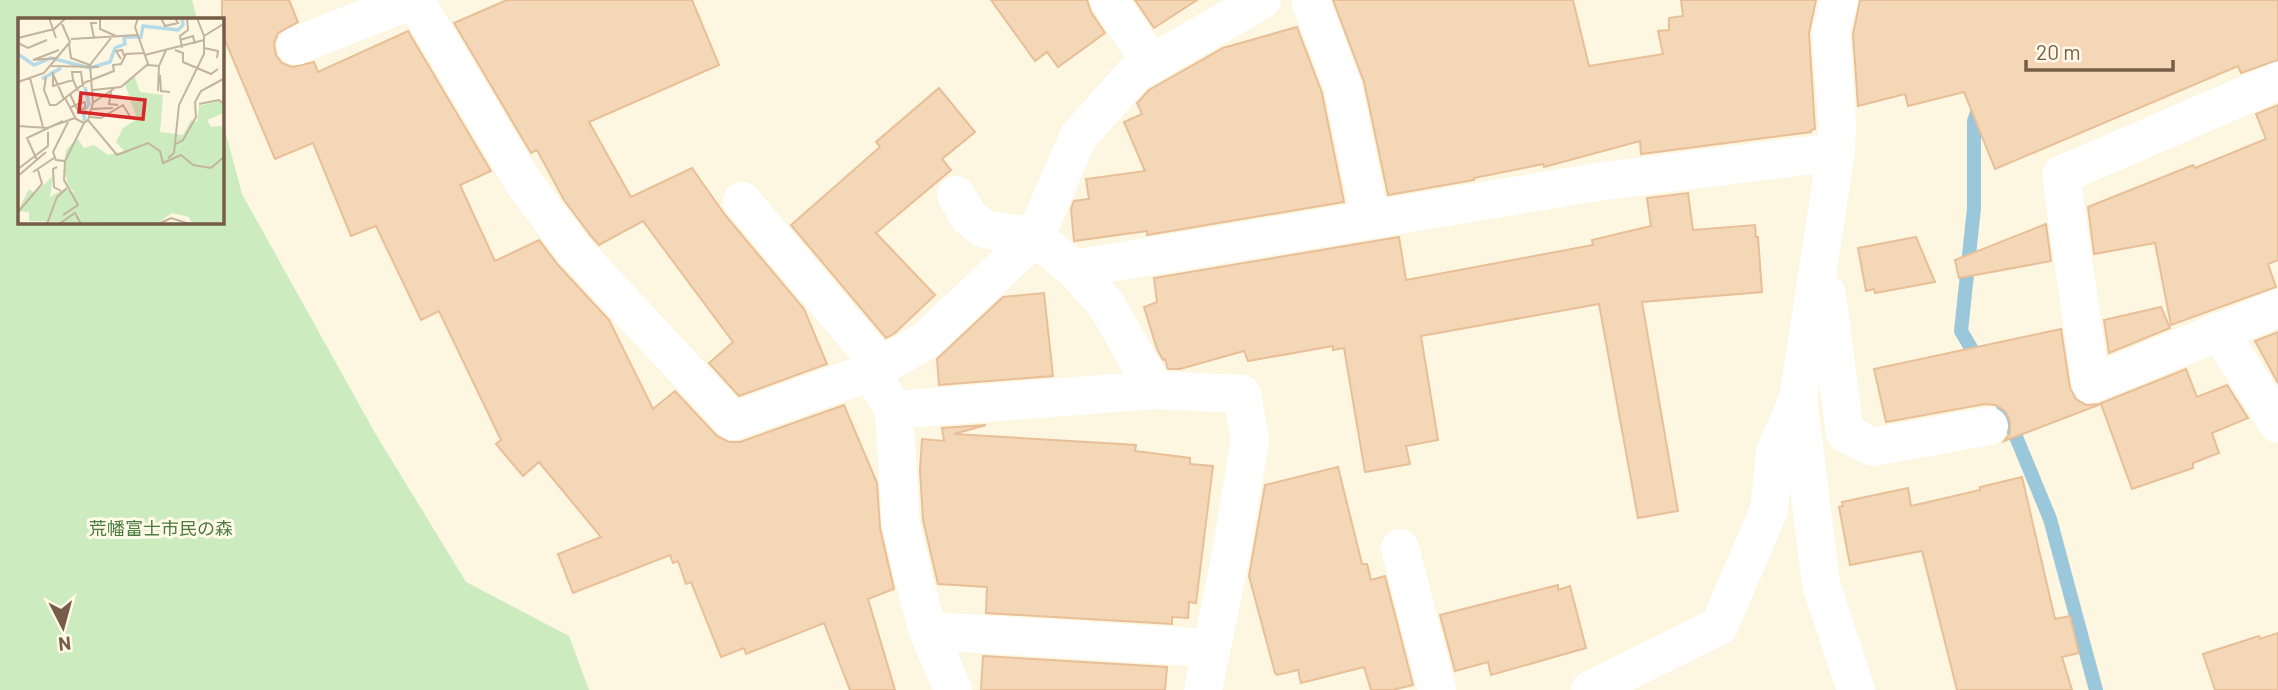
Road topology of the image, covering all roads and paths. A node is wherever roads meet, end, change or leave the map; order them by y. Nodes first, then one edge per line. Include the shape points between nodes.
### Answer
1 (414, 0) edge
2 (1109, 0) edge
3 (1262, 0) edge
4 (1310, 0) edge
5 (1839, 0) edge
6 (296, 46) dead end
7 (1152, 64) junction
8 (2278, 82) edge
9 (1836, 152) junction
10 (956, 195) dead end
11 (742, 201) dead end
12 (1370, 218) junction
13 (1035, 237) junction
14 (1821, 252) junction
15 (1074, 269) junction
16 (2278, 308) edge
17 (2219, 331) junction
18 (876, 369) junction
19 (1155, 390) junction
20 (1798, 399) junction
21 (894, 410) junction
22 (2278, 424) edge
23 (1989, 426) dead end
24 (1400, 548) dead end
25 (928, 631) junction
26 (1211, 649) junction
27 (953, 690) edge
28 (1203, 690) edge
29 (1437, 690) edge
30 (1590, 690) edge
31 (1856, 690) edge

1 - 6 street
1 - 18 street via 523,182 574,250 733,421
2 - 7 street
3 - 7 street
4 - 12 street via 1343,87
5 - 9 street via 1830,32
7 - 13 street via 1135,73 1078,137
8 - 17 street via 2061,175 2091,384
9 - 12 street via 1604,181
9 - 14 street
10 - 13 street via 969,217 985,229
11 - 18 street
12 - 15 street
13 - 15 street
13 - 18 street via 925,341
14 - 20 street
14 - 23 street via 1845,433 1873,447
15 - 19 street via 1106,304
16 - 17 street
17 - 22 street
18 - 21 street
19 - 21 street
19 - 26 street via 1242,394 1250,440
20 - 30 street via 1775,452 1769,510 1718,626
20 - 31 street via 1821,584
21 - 25 street via 901,523
24 - 29 street
25 - 26 street
25 - 27 street
26 - 28 street

